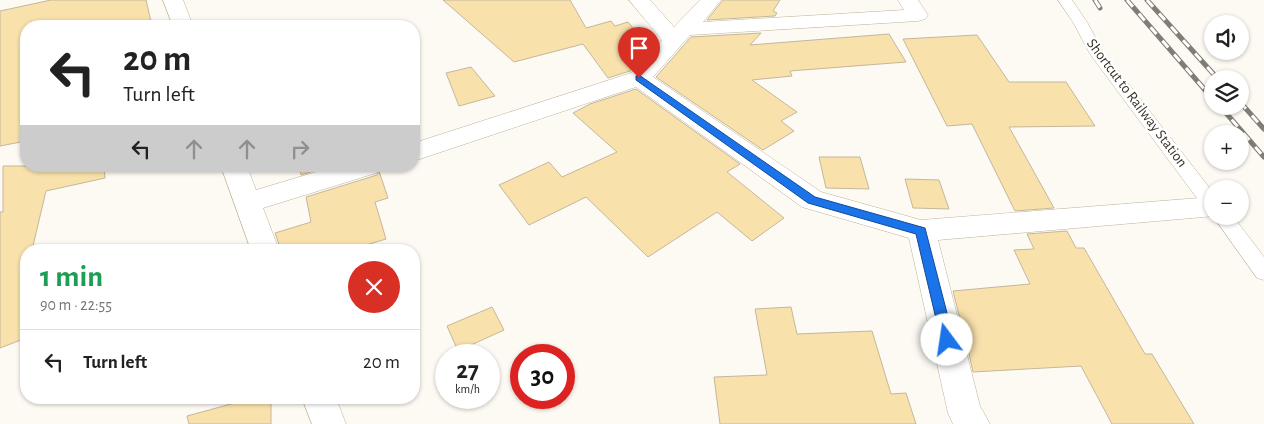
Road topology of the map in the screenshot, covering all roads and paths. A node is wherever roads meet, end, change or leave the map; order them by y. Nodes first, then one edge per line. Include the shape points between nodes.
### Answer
1 (173, 0) edge
2 (639, 0) edge
3 (711, 0) edge
4 (908, 0) edge
5 (1065, 0) edge
6 (181, 20) edge
7 (680, 35) junction
8 (639, 78) junction
9 (420, 150) edge
10 (236, 172) edge
11 (348, 172) edge
12 (1204, 194) edge
13 (248, 203) junction
14 (1204, 206) edge
15 (1229, 225) edge
16 (921, 231) junction
17 (263, 244) edge
18 (1264, 272) edge
19 (321, 404) edge
20 (328, 424) edge
21 (973, 424) edge

1 - 6 street
2 - 7 street
3 - 7 street
4 - 7 street via 918,15
5 - 12 lane, Shortcut to Railway Station via 1095,51
7 - 8 street
8 - 9 street
8 - 16 street via 812,200
10 - 13 street
11 - 13 street
13 - 17 street
14 - 16 street
15 - 18 lane
16 - 21 street via 965,413
19 - 20 street

